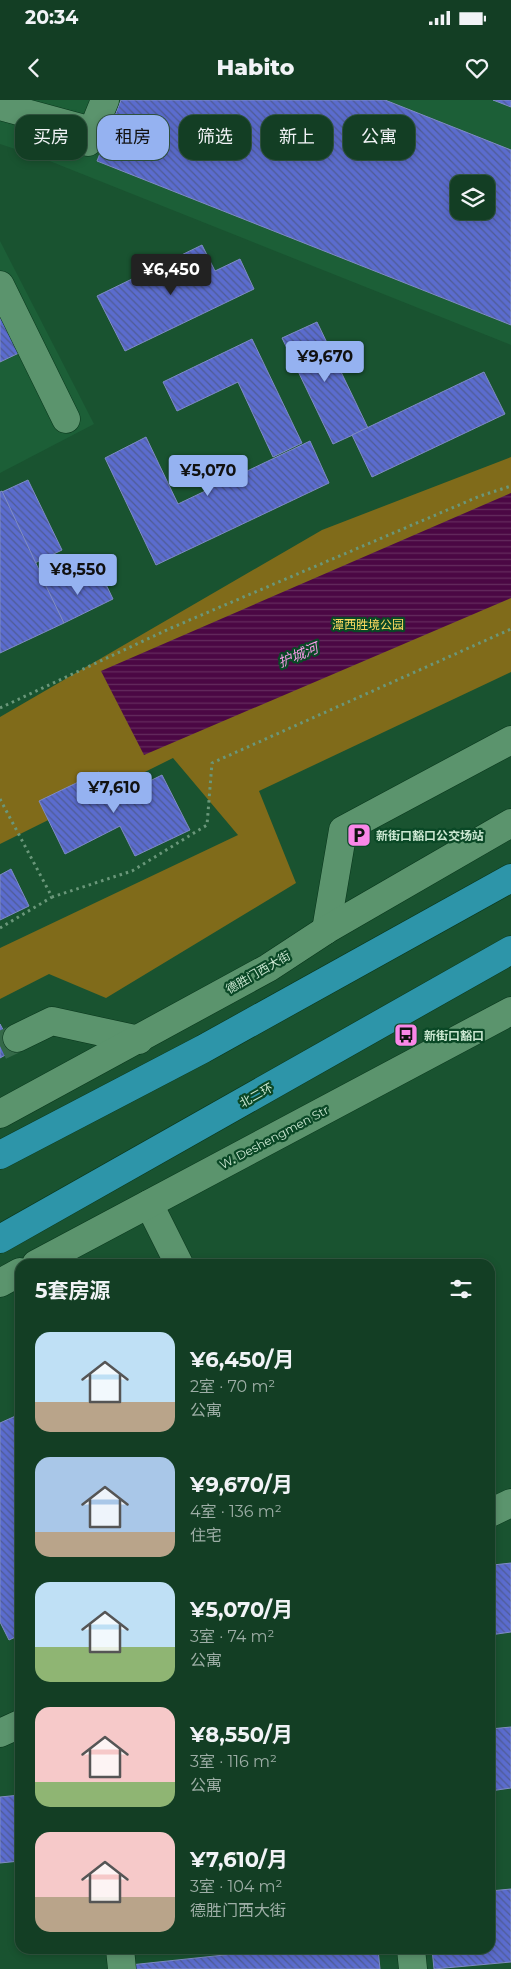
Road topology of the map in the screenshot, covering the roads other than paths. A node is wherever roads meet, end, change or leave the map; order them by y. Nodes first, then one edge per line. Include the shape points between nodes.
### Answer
1 (105, 100) edge
2 (0, 106) edge
3 (0, 285) edge
4 (66, 420) dead end
5 (511, 740) edge
6 (511, 824) edge
7 (511, 878) edge
8 (326, 930) junction
9 (511, 950) edge
10 (511, 1011) edge
11 (16, 1038) tunnel mouth
12 (139, 1040) junction
13 (0, 1114) edge
14 (0, 1155) edge
15 (149, 1204) junction
16 (0, 1239) edge
17 (45, 1259) edge
18 (176, 1259) edge
19 (15, 1275) edge
20 (0, 1283) edge
21 (511, 1504) edge
22 (495, 1511) edge
23 (15, 1726) edge
24 (0, 1733) edge
25 (120, 1954) edge
26 (412, 1954) edge
27 (122, 1969) edge
28 (413, 1969) edge

1 - 2 street via 90,136
3 - 4 street
5 - 8 street via 343,830
6 - 8 street, 德胜门西大街
7 - 14 highway via 203,1049
8 - 12 street, 德胜门西大街 via 268,968
9 - 16 highway, 北二环
10 - 15 street, W. Deshengmen Str
11 - 12 street via 52,1021
12 - 13 street, 德胜门西大街
15 - 17 street, W. Deshengmen Str
15 - 18 street
19 - 20 street
21 - 22 street
23 - 24 street
25 - 27 street
26 - 28 street

